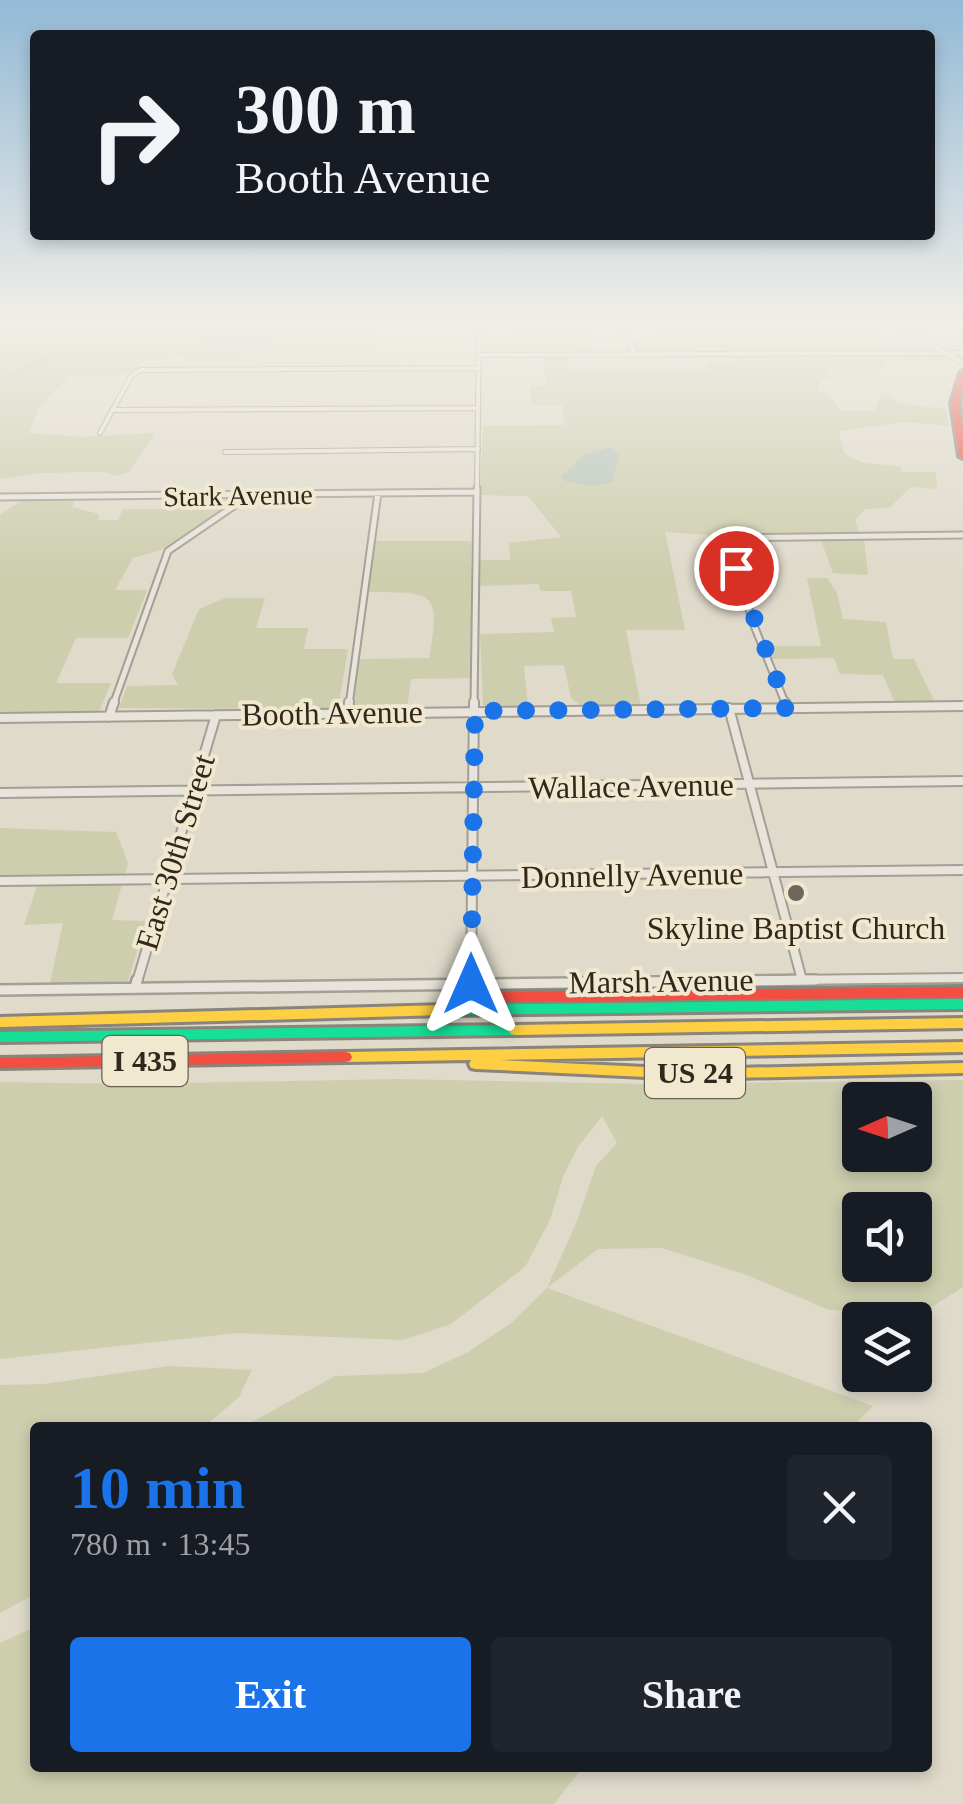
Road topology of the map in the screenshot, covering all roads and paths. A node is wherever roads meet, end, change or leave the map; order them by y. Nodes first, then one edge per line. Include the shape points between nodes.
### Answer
1 (114, 407) edge
2 (955, 407) edge
3 (479, 408) joint
4 (112, 410) junction
5 (100, 433) dead end
6 (478, 449) junction
7 (226, 452) dead end
8 (963, 456) edge
9 (477, 492) junction
10 (378, 493) junction
11 (250, 495) junction
12 (0, 497) edge
13 (963, 535) edge
14 (963, 706) edge
15 (729, 708) junction
16 (787, 708) junction
17 (475, 711) junction
18 (348, 713) junction
19 (216, 715) junction
20 (109, 716) junction
21 (0, 718) edge
22 (963, 782) edge
23 (748, 784) junction
24 (474, 788) junction
25 (194, 790) junction
26 (0, 792) edge
27 (963, 870) edge
28 (772, 873) junction
29 (471, 877) junction
30 (166, 880) junction
31 (0, 881) edge
32 (963, 978) edge
33 (802, 980) junction
34 (471, 984) junction
35 (135, 988) junction
36 (0, 990) edge
37 (963, 992) edge
38 (963, 1004) edge
39 (398, 1011) junction
40 (0, 1022) edge
41 (963, 1023) edge
42 (0, 1036) edge
43 (963, 1047) edge
44 (428, 1056) junction
45 (0, 1063) edge
46 (963, 1068) edge

1 - 4 street
2 - 8 main road
3 - 4 street
3 - 6 street
4 - 5 street
6 - 7 street
6 - 9 street
9 - 10 street, Stark Avenue
9 - 17 street
10 - 11 street, Stark Avenue
10 - 18 street
11 - 12 street, Stark Avenue
11 - 20 street via 168,551
13 - 16 street via 727,540
14 - 16 street, Booth Avenue
15 - 16 street, Booth Avenue
15 - 17 street, Booth Avenue
15 - 23 street
17 - 18 street, Booth Avenue
17 - 24 street
18 - 19 street, Booth Avenue
19 - 20 street, Booth Avenue
19 - 25 street, East 30th Street
20 - 21 street, Booth Avenue
22 - 23 street, Wallace Avenue
23 - 24 street, Wallace Avenue
23 - 28 street
24 - 25 street, Wallace Avenue
24 - 29 street
25 - 26 street, Wallace Avenue
25 - 30 street, East 30th Street
27 - 28 street, Donnelly Avenue
28 - 29 street, Donnelly Avenue
28 - 33 street
29 - 30 street, Donnelly Avenue
29 - 34 street
30 - 31 street, Donnelly Avenue
30 - 35 street, East 30th Street
32 - 33 street, Marsh Avenue
33 - 34 street, Marsh Avenue
34 - 35 street, Marsh Avenue
35 - 36 street, Marsh Avenue
37 - 39 main road via 499,997
38 - 39 main road
39 - 40 main road
41 - 42 main road, I 435
43 - 44 main road, I 435
44 - 45 main road, I 435
44 - 46 main road, US 24 via 481,1065 688,1074

